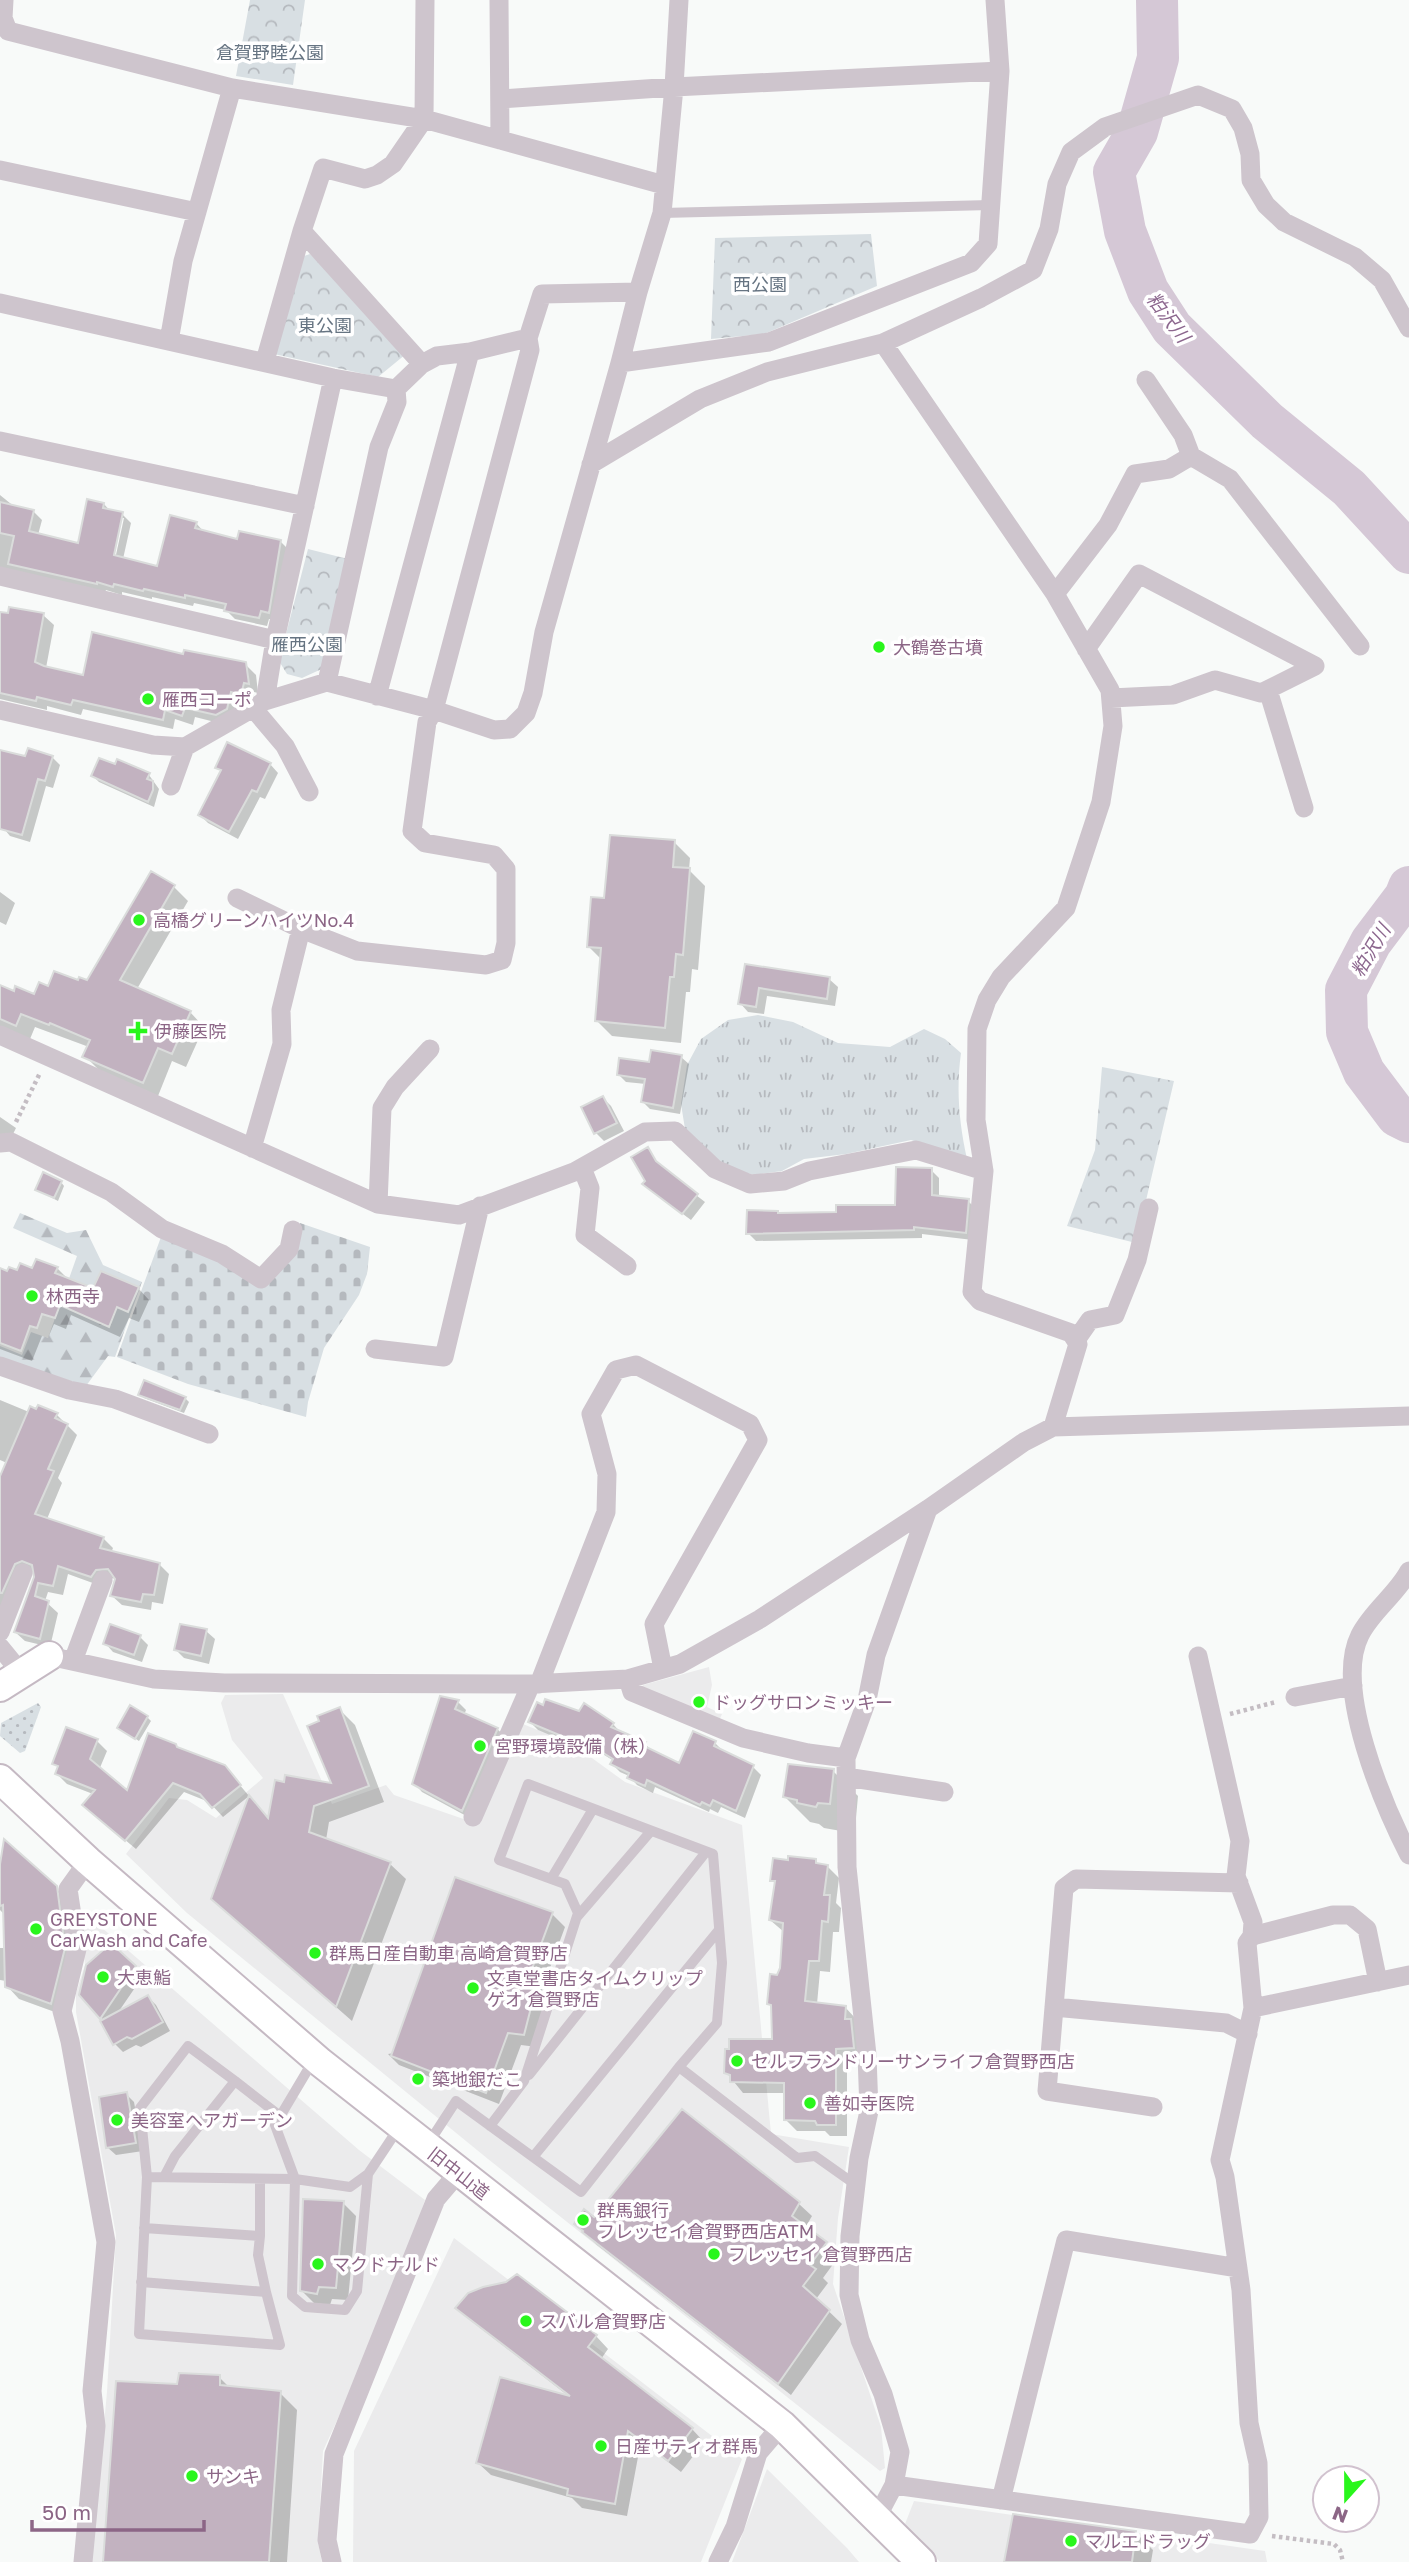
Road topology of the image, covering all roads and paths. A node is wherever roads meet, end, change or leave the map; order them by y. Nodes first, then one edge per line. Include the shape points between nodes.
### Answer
1 (4, 0) edge
2 (425, 0) edge
3 (499, 0) edge
4 (679, 0) edge
5 (995, 0) edge
6 (1000, 71) junction
7 (674, 87) junction
8 (232, 88) junction
9 (501, 99) junction
10 (424, 120) junction
11 (500, 140) junction
12 (0, 170) edge
13 (664, 184) junction
14 (991, 205) junction
15 (197, 212) junction
16 (662, 213) junction
17 (302, 231) junction
18 (638, 292) junction
19 (0, 303) edge
20 (1409, 328) edge
21 (528, 338) junction
22 (169, 341) junction
23 (883, 343) junction
24 (470, 352) junction
25 (265, 361) junction
26 (620, 363) junction
27 (422, 364) junction
28 (333, 378) junction
29 (1146, 380) dead end
30 (396, 389) junction
31 (0, 441) edge
32 (1191, 456) junction
33 (591, 464) junction
34 (305, 506) junction
35 (0, 576) edge
36 (1055, 594) junction
37 (275, 640) junction
38 (1360, 646) dead end
39 (1087, 649) junction
40 (327, 682) junction
41 (1268, 690) junction
42 (377, 696) junction
43 (1111, 698) junction
44 (259, 705) junction
45 (0, 710) edge
46 (434, 710) junction
47 (185, 747) junction
48 (171, 786) dead end
49 (310, 792) dead end
50 (1304, 808) dead end
51 (237, 898) dead end
52 (301, 929) junction
53 (0, 1035) edge
54 (430, 1049) dead end
55 (48, 1056) junction
56 (3, 1143) edge
57 (251, 1148) junction
58 (582, 1168) junction
59 (984, 1171) junction
60 (378, 1204) junction
61 (480, 1206) junction
62 (1149, 1208) dead end
63 (293, 1230) dead end
64 (627, 1266) dead end
65 (1076, 1340) junction
66 (375, 1349) dead end
67 (0, 1366) edge
68 (1409, 1416) edge
69 (1053, 1427) junction
70 (209, 1434) dead end
71 (928, 1509) junction
72 (1409, 1570) edge
73 (23, 1573) dead end
74 (103, 1580) dead end
75 (0, 1632) edge
76 (0, 1647) edge
77 (1198, 1656) dead end
78 (61, 1658) junction
79 (663, 1669) junction
80 (628, 1679) junction
81 (11, 1681) edge
82 (535, 1684) junction
83 (1353, 1686) junction
84 (1295, 1697) joint
85 (1213, 1718) junction
86 (846, 1767) junction
87 (0, 1779) edge
88 (944, 1792) dead end
89 (593, 1809) junction
90 (474, 1817) dead end
91 (651, 1831) junction
92 (706, 1852) junction
93 (1409, 1855) edge
94 (88, 1861) junction
95 (551, 1879) junction
96 (1239, 1883) junction
97 (577, 1917) junction
98 (719, 1930) junction
99 (1252, 1936) junction
100 (1409, 1975) edge
101 (1378, 1982) junction
102 (1054, 2007) junction
103 (1253, 2008) junction
104 (1248, 2034) junction
105 (315, 2058) junction
106 (678, 2067) junction
107 (234, 2081) junction
108 (524, 2081) junction
109 (1153, 2107) dead end
110 (281, 2116) junction
111 (400, 2126) junction
112 (490, 2126) junction
113 (426, 2147) junction
114 (533, 2157) junction
115 (458, 2172) junction
116 (368, 2174) junction
117 (147, 2176) junction
118 (164, 2177) junction
119 (260, 2179) junction
120 (295, 2179) junction
121 (856, 2185) junction
122 (144, 2228) junction
123 (260, 2236) junction
124 (1238, 2268) junction
125 (141, 2282) junction
126 (266, 2292) junction
127 (782, 2425) junction
128 (894, 2485) junction
129 (1001, 2500) junction
130 (877, 2517) junction
131 (1250, 2534) junction
132 (83, 2562) edge
133 (332, 2562) edge
134 (718, 2562) edge
135 (921, 2562) edge
136 (1343, 2562) edge

1 - 8 street via 8,31
2 - 10 street
3 - 9 street
4 - 7 street
5 - 6 street
6 - 7 street
6 - 14 street
7 - 9 street
7 - 13 street
8 - 10 street
8 - 15 street
9 - 11 street
10 - 11 street
10 - 17 street via 393,164 377,175 365,178 323,168
11 - 13 street
12 - 15 street
13 - 16 street
14 - 16 lane
14 - 26 street via 988,244 971,263 769,342
15 - 22 street
16 - 18 street
17 - 25 street
17 - 27 street
18 - 21 street via 542,294
18 - 26 street
19 - 22 street
20 - 23 street via 1373,272 1355,257 1284,222 1266,205 1251,180 1250,153 1232,109 1198,95 1105,127 1071,152 1057,184 1049,229 1033,270
21 - 24 street
21 - 46 street via 530,351
22 - 25 street
23 - 33 street via 767,372 700,399
23 - 36 street
24 - 27 street via 437,356
24 - 42 street
25 - 28 street
26 - 33 street
27 - 30 street
28 - 30 street
28 - 34 street
29 - 32 street via 1183,435
30 - 40 street via 397,402 379,447
31 - 34 street
32 - 36 street via 1169,469 1135,474 1108,525
32 - 38 street via 1230,479
33 - 46 street via 526,713 510,729 494,730
34 - 37 street
35 - 37 street
36 - 39 street
37 - 44 street
39 - 41 street via 1139,574 1315,666
39 - 43 street
40 - 42 street
40 - 44 street
41 - 43 street via 1261,693 1215,680 1173,695
41 - 50 street
42 - 46 street
43 - 59 street via 1113,726 1101,802 1066,908 1001,977 977,1029 976,1120
44 - 47 street
44 - 49 street
45 - 47 street via 153,745
46 - 52 street via 427,722 412,831 425,843 494,855 506,869 502,960 486,965 356,951
47 - 48 street
51 - 52 street
52 - 57 street via 281,1010 282,1044
53 - 55 street
54 - 60 street via 382,1108
55 - 56 path
55 - 57 street
56 - 63 street via 11,1142 111,1192 162,1229 222,1254 261,1279 289,1249
57 - 60 street
58 - 59 street via 645,1132 675,1131 715,1168 750,1184 784,1181 809,1171 916,1150
58 - 61 street
58 - 64 street via 590,1188 585,1235
59 - 65 street via 972,1292 980,1301 1071,1333
60 - 61 street via 459,1214
61 - 66 street via 444,1357
62 - 65 street via 1137,1260 1115,1315 1090,1320
65 - 69 street
67 - 70 street via 69,1390 115,1399
68 - 69 street
69 - 71 street
71 - 79 street via 760,1619
71 - 86 street via 876,1655
72 - 83 street via 1360,1634 1353,1652
73 - 75 street
74 - 78 street
76 - 81 street
77 - 85 street
78 - 81 main road
78 - 82 street via 154,1679
79 - 80 street
79 - 82 street via 654,1624 758,1440 750,1423 636,1365 616,1370 591,1414 607,1474 606,1512
80 - 82 street
80 - 86 street via 632,1692 743,1738
82 - 90 street
83 - 84 street
83 - 93 street via 1370,1762
84 - 85 path
85 - 96 street via 1240,1841
86 - 88 street
86 - 121 street via 848,1867 869,2111
87 - 94 main road, 旧中山道
89 - 91 lane
89 - 95 lane
89 - 95 lane via 528,1784 499,1860
91 - 92 lane
91 - 97 lane
92 - 98 lane via 713,1854
92 - 108 lane
94 - 105 main road, 旧中山道
94 - 132 street via 68,1889 77,1949 62,2011 106,2242
95 - 97 lane via 565,1884
96 - 99 street via 1253,1922
96 - 102 street via 1076,1879 1064,1888
97 - 108 lane
98 - 106 lane via 722,1963 717,2022
98 - 114 lane
99 - 101 street via 1333,1915 1350,1915 1367,1930
99 - 103 street via 1247,1943
100 - 101 street
101 - 103 street
102 - 104 street via 1226,2023
102 - 109 street via 1047,2091
103 - 104 street
104 - 124 street via 1220,2160
105 - 110 lane
105 - 111 main road, 旧中山道
106 - 114 lane via 581,2192
106 - 121 lane via 797,2158 815,2156
107 - 110 lane
107 - 117 lane via 188,2046 140,2108
107 - 118 lane
108 - 112 lane
110 - 120 lane via 275,2125
111 - 113 main road, 旧中山道
111 - 116 lane
112 - 113 lane via 456,2101
112 - 114 lane
113 - 115 main road, 旧中山道
115 - 127 main road, 旧中山道
115 - 133 street via 436,2199 334,2454 327,2540
116 - 120 lane via 350,2187
116 - 120 lane via 357,2291 345,2309 305,2307 292,2296
117 - 118 lane
117 - 122 lane
118 - 119 lane
119 - 120 lane
119 - 123 lane
121 - 128 street via 849,2295 860,2340 901,2452
122 - 123 lane
122 - 125 lane
123 - 126 lane via 258,2255
124 - 129 street via 1066,2240
124 - 131 street via 1249,2423 1258,2463 1259,2517
125 - 126 lane
125 - 126 lane via 139,2334 280,2345
127 - 130 main road, 旧中山道
127 - 134 street via 758,2454 735,2527
128 - 129 street
128 - 130 street
129 - 131 street
130 - 135 main road, 旧中山道
131 - 136 path via 1334,2544

